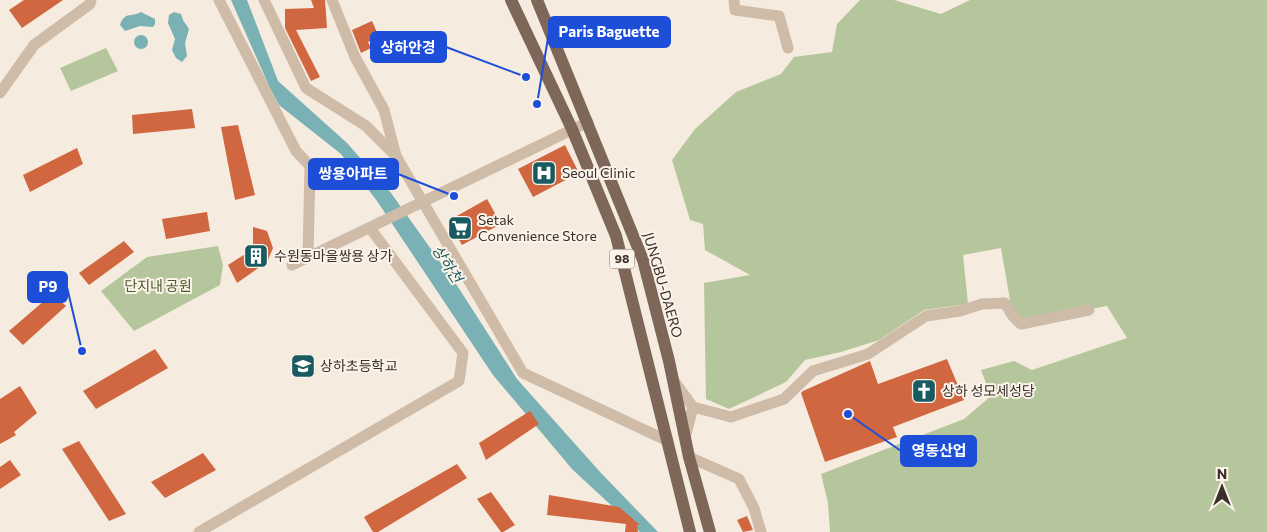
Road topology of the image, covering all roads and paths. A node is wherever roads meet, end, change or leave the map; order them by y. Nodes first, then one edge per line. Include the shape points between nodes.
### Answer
1 (91, 0) edge
2 (219, 0) edge
3 (264, 0) edge
4 (511, 0) edge
5 (537, 0) edge
6 (734, 0) edge
7 (332, 2) edge
8 (788, 48) dead end
9 (0, 93) edge
10 (588, 122) junction
11 (572, 129) junction
12 (396, 156) junction
13 (421, 204) junction
14 (370, 228) junction
15 (308, 257) junction
16 (292, 265) dead end
17 (1089, 310) dead end
18 (674, 381) junction
19 (693, 407) junction
20 (685, 438) junction
21 (668, 441) junction
22 (689, 457) junction
23 (200, 532) edge
24 (690, 532) edge
25 (710, 532) edge
26 (761, 532) edge

1 - 9 street via 90,4 34,45
2 - 15 street via 296,151 310,166
3 - 12 street via 306,88 366,126
4 - 11 main road, 98
5 - 10 main road, JUNGBU-DAERO / 98
6 - 8 street via 735,10 779,16
7 - 12 street via 355,57 384,110
10 - 11 street
10 - 18 main road, JUNGBU-DAERO / 98 via 643,260
11 - 13 street
11 - 21 main road, 98 via 616,236
12 - 13 street
13 - 14 street
13 - 21 street via 523,373
14 - 15 street
14 - 23 street via 463,353 459,381
15 - 16 street
17 - 19 street via 1022,324 1004,303 982,304 926,316 868,354 813,371 784,399 731,417
18 - 19 street
18 - 20 main road, JUNGBU-DAERO / 98
19 - 20 street
20 - 22 main road, JUNGBU-DAERO / 98
21 - 24 main road, 98
22 - 25 main road, JUNGBU-DAERO / 98
22 - 26 street via 739,479 754,508

